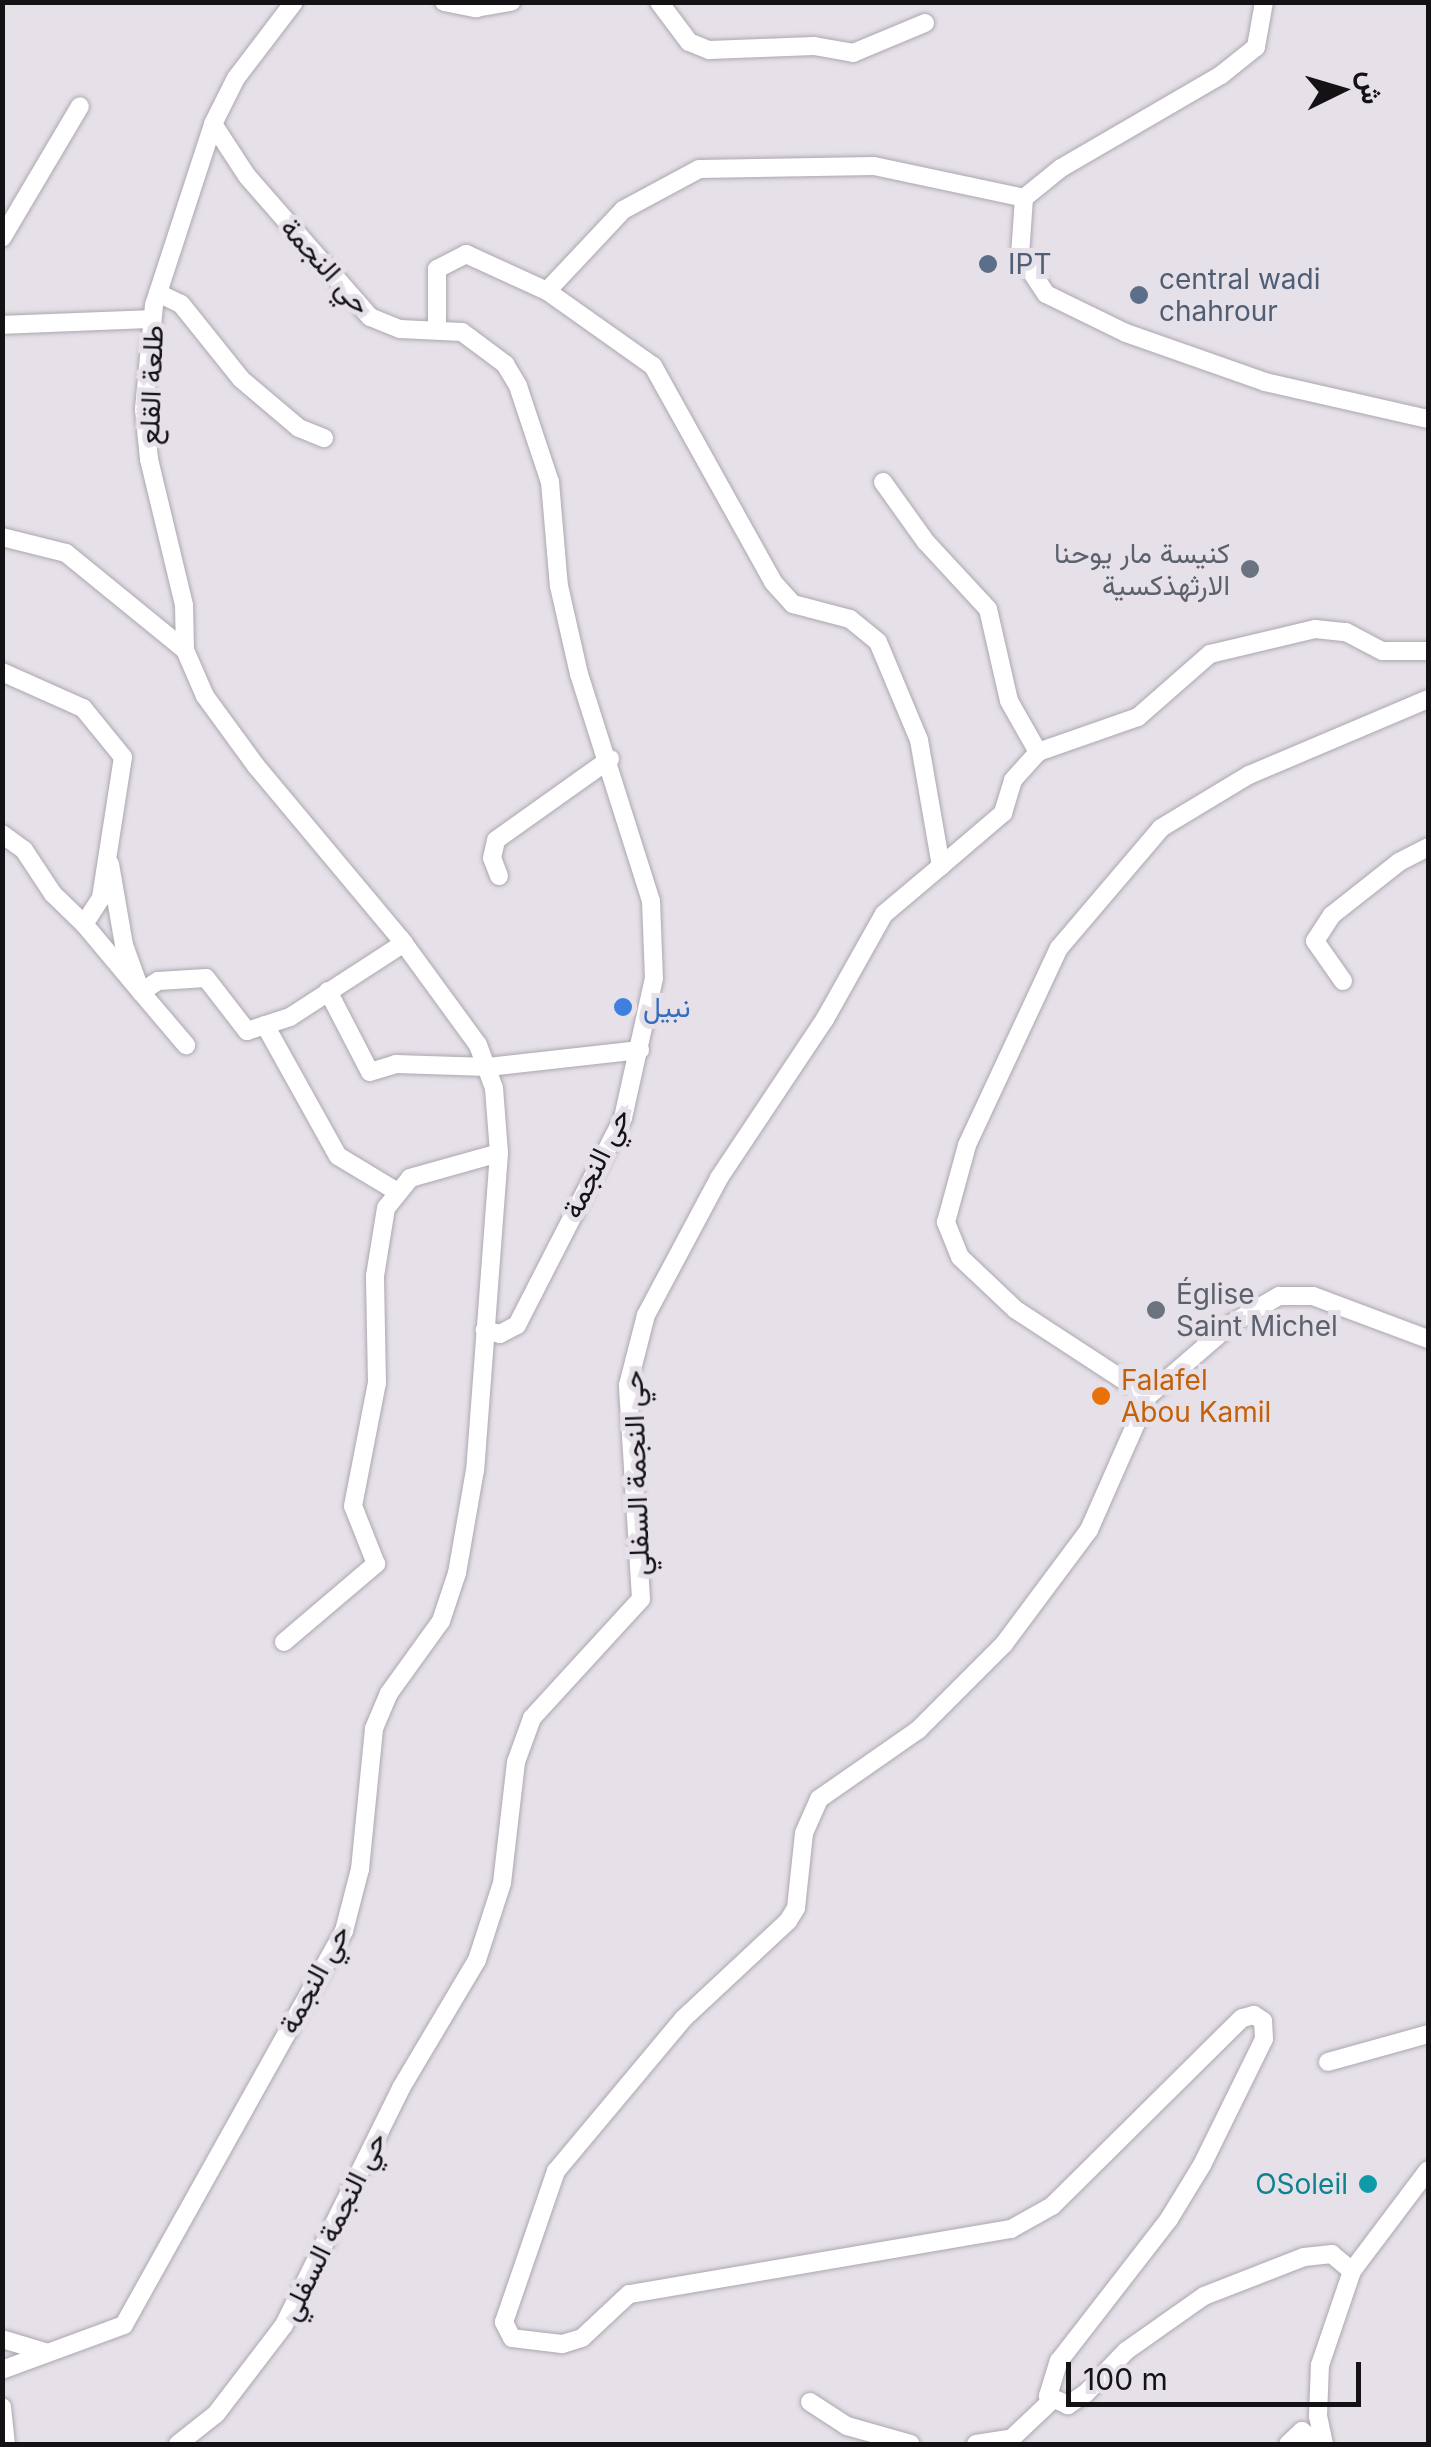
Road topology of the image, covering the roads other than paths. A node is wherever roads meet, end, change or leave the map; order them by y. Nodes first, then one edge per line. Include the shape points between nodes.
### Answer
1 (294, 2) edge
2 (444, 2) edge
3 (511, 2) edge
4 (659, 2) edge
5 (1264, 2) edge
6 (925, 23) dead end
7 (80, 106) dead end
8 (212, 124) junction
9 (1024, 198) junction
10 (2, 238) edge
11 (547, 292) junction
12 (158, 293) junction
13 (152, 319) junction
14 (2, 324) edge
15 (438, 329) junction
16 (1428, 419) edge
17 (324, 438) dead end
18 (883, 482) dead end
19 (2, 536) edge
20 (185, 650) junction
21 (1428, 651) edge
22 (2, 672) edge
23 (1428, 699) edge
24 (1038, 752) junction
25 (610, 759) junction
26 (2, 834) edge
27 (1428, 847) edge
28 (108, 848) junction
29 (941, 866) junction
30 (499, 876) dead end
31 (84, 924) junction
32 (404, 943) junction
33 (1343, 981) dead end
34 (328, 991) junction
35 (142, 992) junction
36 (266, 1025) junction
37 (186, 1046) dead end
38 (640, 1050) junction
39 (488, 1067) junction
40 (499, 1153) junction
41 (396, 1191) junction
42 (485, 1330) junction
43 (1428, 1339) edge
44 (1148, 1396) junction
45 (284, 1642) dead end
46 (1428, 2034) edge
47 (1328, 2062) dead end
48 (1428, 2170) edge
49 (1352, 2271) junction
50 (2, 2338) edge
51 (45, 2352) junction
52 (2, 2370) edge
53 (810, 2402) dead end
54 (1050, 2402) junction
55 (2, 2407) edge
56 (6, 2444) edge
57 (178, 2444) edge
58 (910, 2444) edge
59 (976, 2444) edge
60 (1288, 2444) edge
61 (1322, 2444) edge

1 - 8 street via 236,78
2 - 3 street via 476,8
4 - 6 street via 689,42 709,50 814,46 853,53
5 - 9 street via 1256,47
7 - 10 street
8 - 12 street, طلعة القلع
8 - 15 street, حي النجمة via 247,176 370,317 400,329
9 - 11 street via 874,166 699,169 623,210
9 - 16 street via 1020,255 1046,294 1065,306 1265,382
11 - 15 street via 486,260 452,256 437,269
11 - 29 street via 653,366 758,558 793,604 850,619 878,642 919,740
12 - 13 street, طلعة القلع
12 - 17 street via 180,304 242,380 299,428
13 - 14 street
13 - 20 street, طلعة القلع via 144,409 149,459 184,605
15 - 25 street, حي النجمة via 462,332 505,364 534,424 550,482 566,621
18 - 24 street via 926,542 988,609 1009,701
19 - 20 street via 66,553
20 - 32 street via 206,696 256,766
21 - 24 street via 1382,651 1346,632 1315,629 1234,644 1195,662 1138,717
22 - 28 street via 83,708 112,738 124,772
23 - 44 street via 1249,774 1160,828 1059,948 967,1145 946,1222 960,1257 1016,1310
24 - 29 street, حي النجمة السفلي via 1013,780 1003,813
25 - 30 street via 496,840
25 - 38 street, حي النجمة via 644,869 656,942
26 - 31 street via 24,850 53,894
27 - 33 street via 1332,916 1315,941
28 - 31 street via 98,907
28 - 35 street via 124,945
29 - 57 street, حي النجمة السفلي via 884,914 825,1019 718,1178 646,1315 628,1385 640,1599 532,1718 516,1762 502,1883 477,1960 401,2088 284,2325 216,2414
31 - 35 street
32 - 34 street
32 - 39 street
34 - 36 street
34 - 39 street via 370,1072 396,1064
35 - 36 street via 158,981 206,978 247,1031
35 - 37 street
36 - 41 street via 338,1156
38 - 39 street
38 - 42 street, حي النجمة via 616,1132 523,1316 510,1331
39 - 40 street
40 - 41 street via 430,1169
40 - 42 street
41 - 45 street via 379,1244 377,1384 353,1506 376,1564
42 - 51 street, حي النجمة via 475,1470 458,1573 440,1622 389,1693 374,1728 360,1869 344,1931 138,2306 111,2332
43 - 44 street via 1313,1296 1278,1296 1230,1324
44 - 54 street via 1088,1530 1004,1644 918,1730 819,1800 804,1834 796,1908 788,1921 683,2019 556,2172 504,2322 512,2338 562,2344 582,2338 629,2294 1011,2229 1052,2206 1118,2147 1242,2018 1260,2017 1264,2039 1202,2165 1169,2220 1058,2361 1048,2384
46 - 47 street
48 - 49 street
49 - 54 street via 1338,2257 1321,2253 1226,2286 1126,2351 1068,2405
49 - 61 street via 1320,2365
50 - 51 street
51 - 52 street, حي النجمة
53 - 58 street via 847,2426
54 - 59 street via 1012,2438
55 - 56 street
60 - 61 street via 1302,2431

